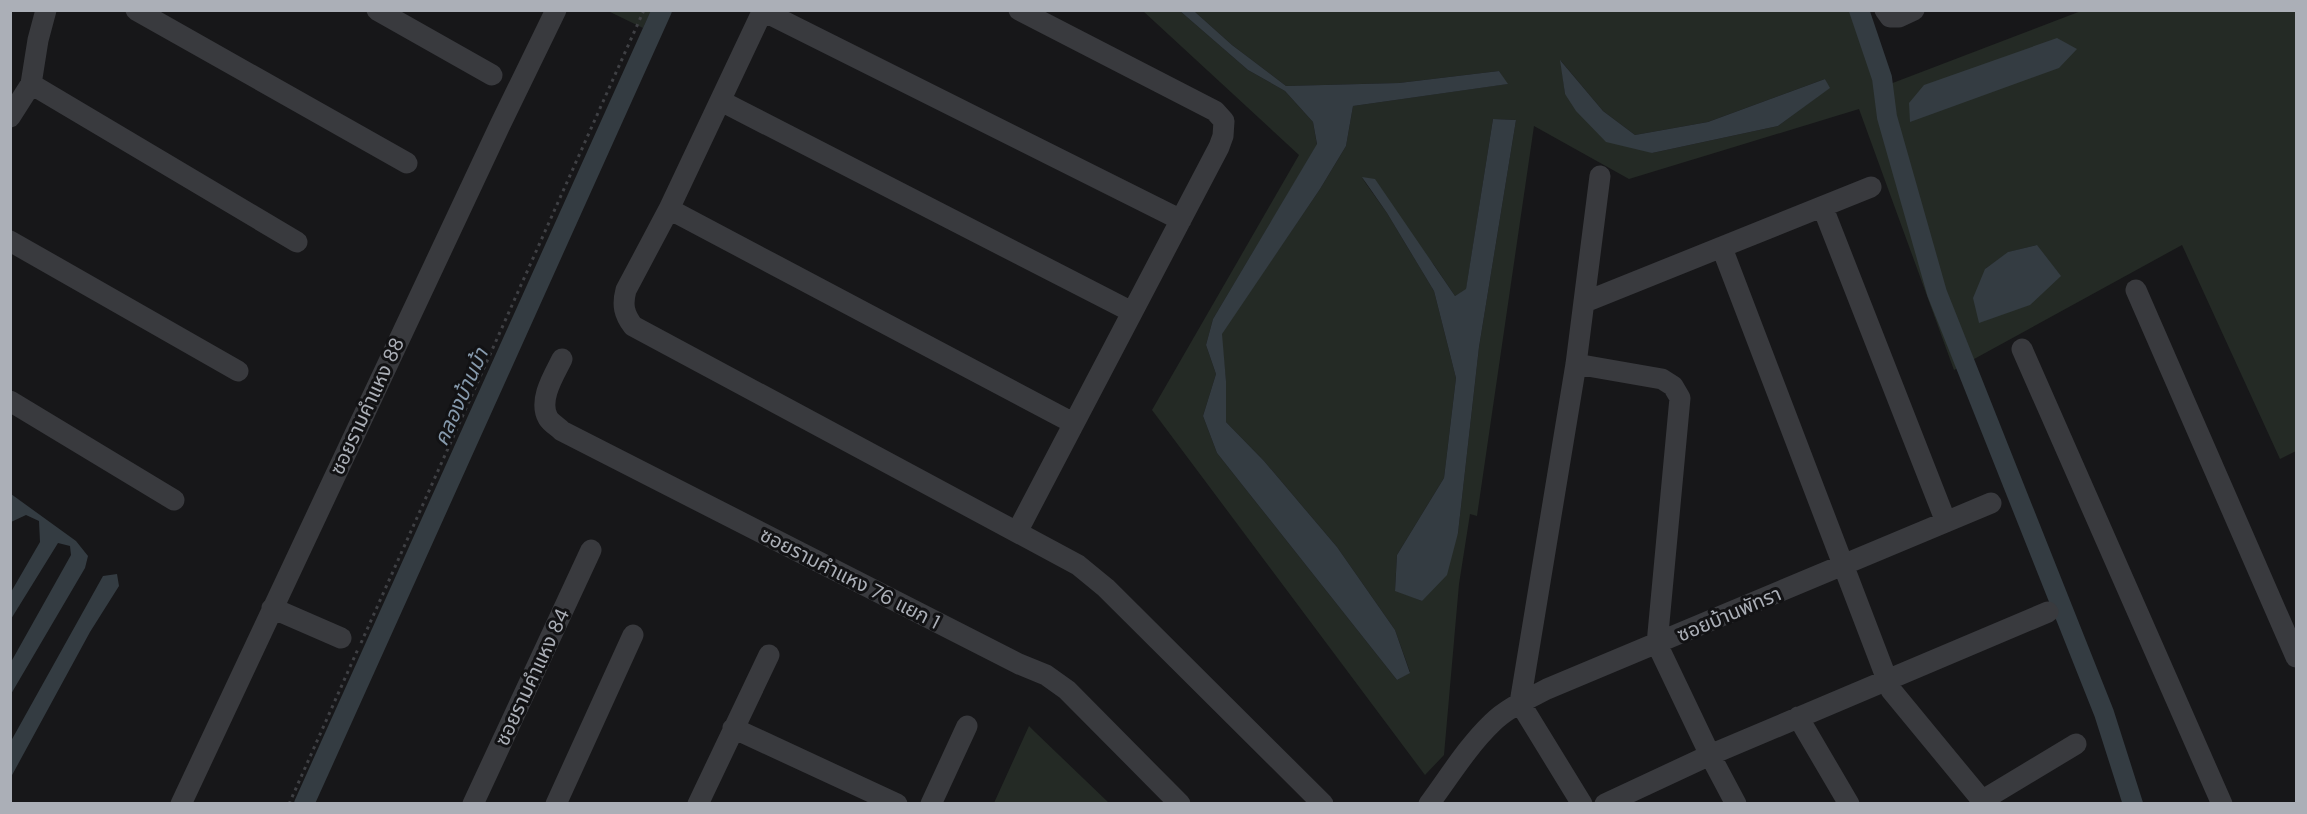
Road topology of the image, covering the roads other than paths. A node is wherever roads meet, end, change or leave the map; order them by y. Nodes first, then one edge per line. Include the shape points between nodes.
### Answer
1 (46, 10) edge
2 (136, 10) edge
3 (377, 10) edge
4 (556, 10) edge
5 (1019, 10) edge
6 (1885, 10) edge
7 (1914, 10) edge
8 (763, 11) edge
9 (492, 75) dead end
10 (31, 84) junction
11 (721, 100) junction
12 (10, 117) edge
13 (407, 163) dead end
14 (1600, 176) dead end
15 (1871, 187) dead end
16 (1823, 208) junction
17 (669, 209) junction
18 (1181, 220) junction
19 (10, 241) edge
20 (297, 242) dead end
21 (1722, 248) junction
22 (2136, 290) dead end
23 (1585, 302) junction
24 (1132, 312) junction
25 (2022, 349) dead end
26 (562, 359) dead end
27 (1576, 364) junction
28 (238, 371) dead end
29 (10, 401) edge
30 (1073, 423) junction
31 (174, 500) dead end
32 (1991, 503) dead end
33 (1946, 522) junction
34 (1017, 532) junction
35 (591, 550) dead end
36 (1843, 565) junction
37 (272, 608) junction
38 (2048, 612) dead end
39 (633, 635) dead end
40 (341, 638) dead end
41 (1657, 644) junction
42 (769, 656) dead end
43 (2296, 657) edge
44 (1887, 680) junction
45 (1520, 703) junction
46 (1798, 717) junction
47 (967, 726) dead end
48 (734, 728) junction
49 (2076, 744) dead end
50 (1710, 755) junction
51 (1984, 802) edge
52 (181, 804) edge
53 (473, 804) edge
54 (556, 804) edge
55 (698, 804) edge
56 (897, 804) edge
57 (931, 804) edge
58 (1180, 804) edge
59 (1323, 804) edge
60 (1429, 804) edge
61 (1582, 804) edge
62 (1605, 804) edge
63 (1736, 804) edge
64 (1849, 804) edge
65 (2222, 804) edge

1 - 10 street
2 - 13 street
3 - 9 street
4 - 37 street, ซอยรามคำแหง 88
5 - 18 street via 1215,111 1224,122 1219,147
6 - 7 street via 1890,17
8 - 11 street
8 - 18 street
10 - 12 street
10 - 20 street
11 - 17 street
11 - 24 street
14 - 23 street
15 - 16 street
16 - 21 street
16 - 33 street
17 - 30 street
17 - 34 street via 626,290 625,316 633,326
18 - 24 street
19 - 28 street
21 - 23 street
21 - 36 street
22 - 43 street
23 - 27 street
24 - 30 street
25 - 65 street
26 - 58 street, ซอยรามคำแหง 76 แยก 1 via 545,402 549,420 562,431 1046,675 1067,690
27 - 41 street via 1662,379 1673,386 1680,398
27 - 45 street
29 - 31 street
30 - 34 street
32 - 33 street, ซอยบ้านพัทรา
33 - 36 street, ซอยบ้านพัทรา
34 - 59 street via 1078,565 1106,588
35 - 53 street, ซอยรามคำแหง 84
36 - 41 street, ซอยบ้านพัทรา
36 - 44 street
37 - 40 street
37 - 52 street, ซอยรามคำแหง 88
38 - 44 street
39 - 54 street
41 - 45 street, ซอยบ้านพัทรา
41 - 50 street
42 - 48 street
44 - 46 street
44 - 51 street via 1906,709
45 - 60 street, ซอยบ้านพัทรา via 1476,740
45 - 61 street
46 - 50 street
46 - 64 street
47 - 57 street
48 - 55 street
48 - 56 street
49 - 51 street
50 - 62 street
50 - 63 street

